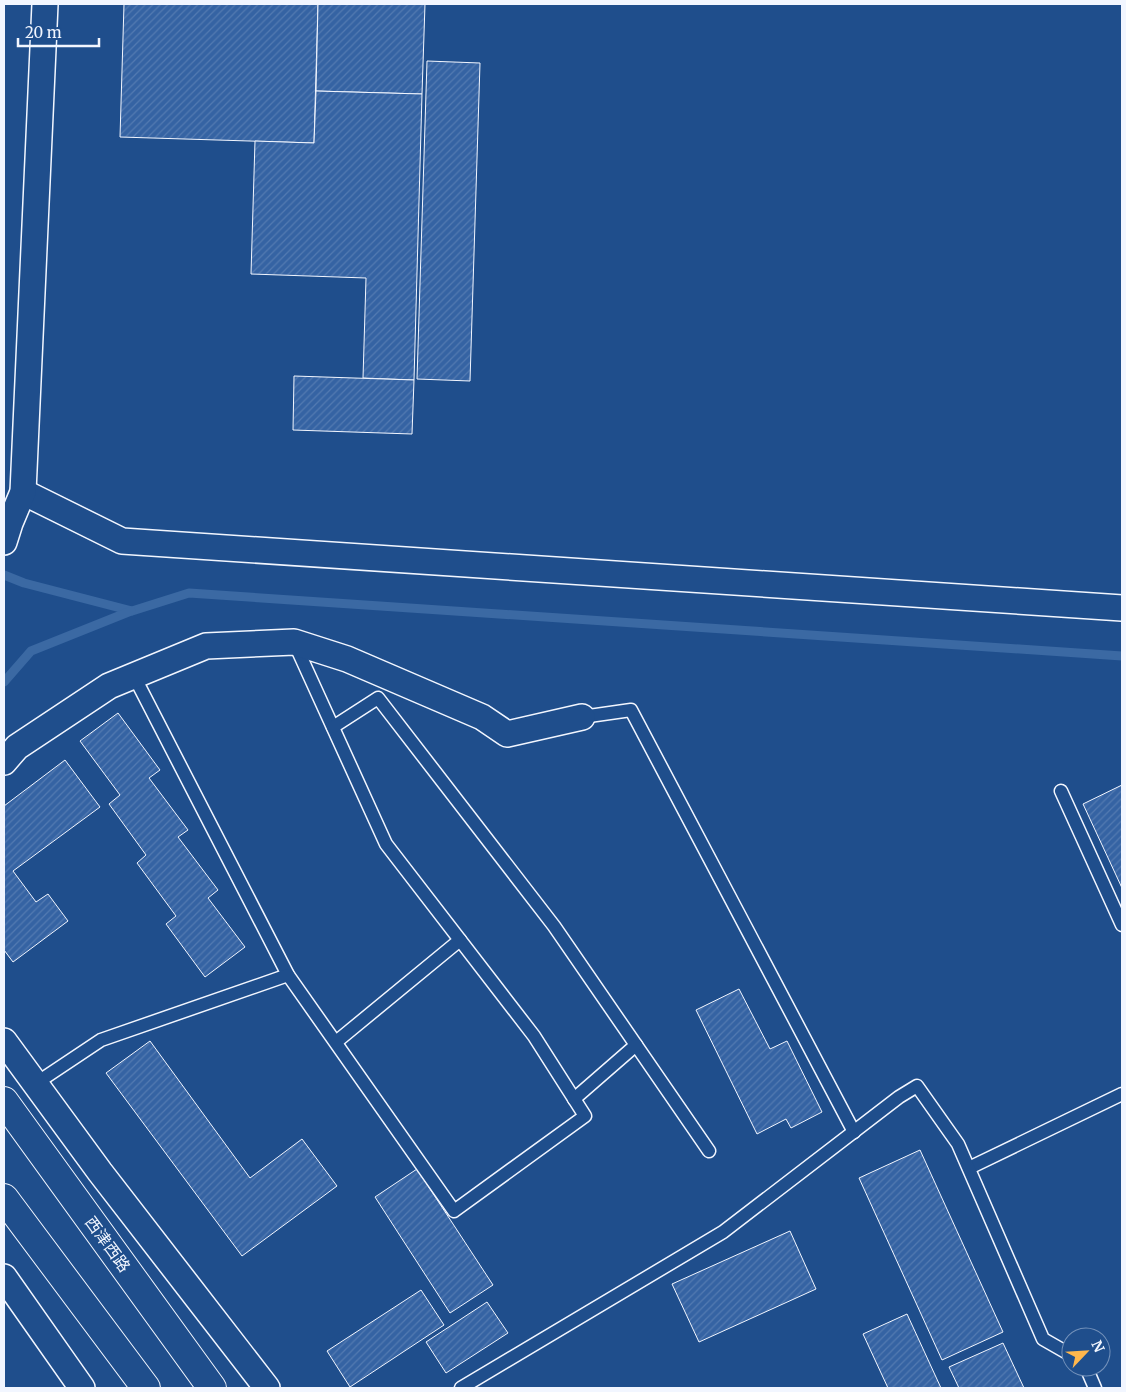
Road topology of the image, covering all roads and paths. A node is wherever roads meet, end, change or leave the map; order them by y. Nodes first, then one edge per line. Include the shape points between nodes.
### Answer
1 (45, 4) edge
2 (23, 492) junction
3 (7, 533) edge
4 (1122, 608) edge
5 (294, 642) junction
6 (134, 676) junction
7 (582, 717) joint
8 (333, 727) junction
9 (4, 762) edge
10 (1061, 791) dead end
11 (1122, 925) edge
12 (460, 940) junction
13 (288, 975) junction
14 (4, 1041) edge
15 (336, 1042) junction
16 (636, 1045) junction
17 (35, 1084) junction
18 (1122, 1094) edge
19 (574, 1099) junction
20 (4, 1101) edge
21 (854, 1132) junction
22 (709, 1151) dead end
23 (969, 1168) junction
24 (4, 1198) edge
25 (4, 1276) edge
26 (1061, 1349) edge
27 (82, 1388) edge
28 (146, 1388) edge
29 (212, 1388) edge
30 (267, 1388) edge
31 (461, 1388) edge

1 - 2 street
2 - 3 street
2 - 4 street via 122,541
5 - 6 street via 206,646
5 - 7 street via 347,659 482,717 507,734
5 - 8 lane
6 - 9 street via 109,686 17,747
6 - 13 lane
7 - 21 lane via 630,710
8 - 12 lane via 386,844
8 - 16 lane via 378,698 554,926
10 - 11 lane
12 - 15 lane
12 - 19 lane via 534,1036
13 - 15 lane
13 - 17 lane via 101,1040
14 - 17 street
15 - 19 lane via 454,1211 585,1116
16 - 19 lane
16 - 22 lane
17 - 30 street
18 - 23 lane
20 - 29 main road, 西津西路
21 - 23 lane via 917,1086 958,1144
21 - 31 lane via 722,1232
23 - 26 lane via 1043,1338
24 - 28 main road
25 - 27 street

